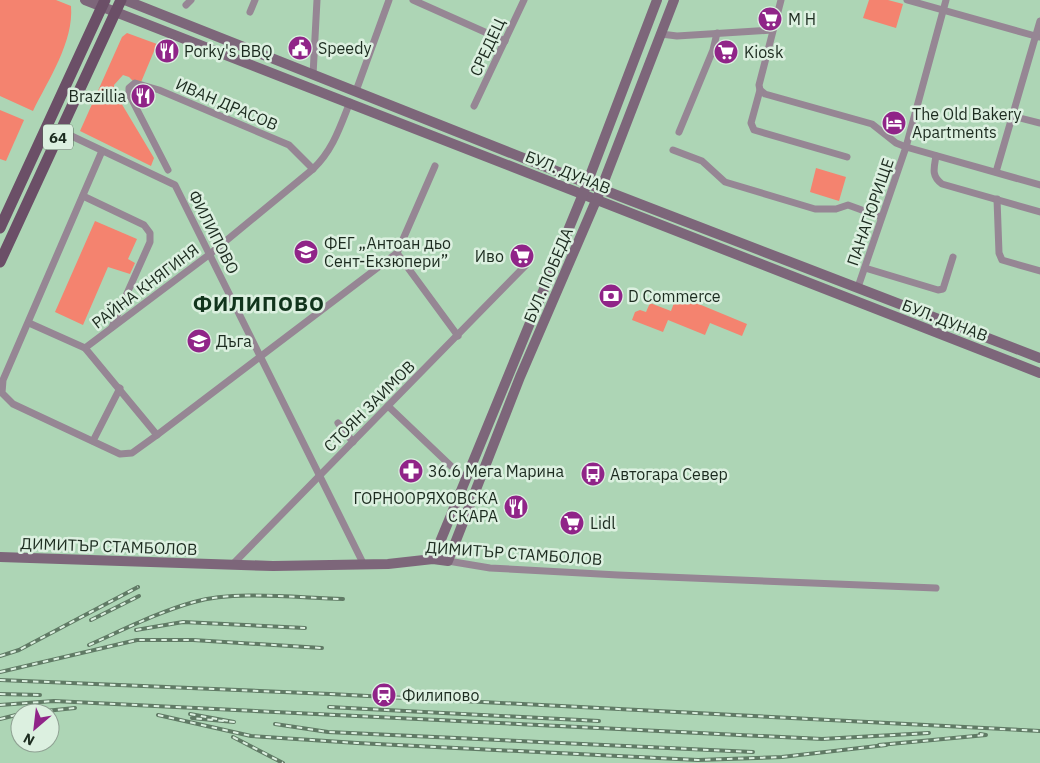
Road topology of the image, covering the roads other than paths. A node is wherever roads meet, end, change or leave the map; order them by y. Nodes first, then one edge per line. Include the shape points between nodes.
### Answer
1 (85, 0) edge
2 (123, 0) edge
3 (255, 0) edge
4 (317, 0) edge
5 (389, 0) edge
6 (413, 0) edge
7 (524, 0) edge
8 (657, 0) edge
9 (674, 0) edge
10 (781, 0) edge
11 (907, 0) edge
12 (946, 0) edge
13 (103, 3) edge
14 (943, 10) junction
15 (115, 12) junction
16 (250, 12) dead end
17 (1040, 21) edge
18 (772, 30) junction
19 (661, 34) junction
20 (718, 34) junction
21 (1038, 36) edge
22 (505, 41) junction
23 (314, 75) junction
24 (760, 90) junction
25 (356, 91) junction
26 (350, 102) junction
27 (474, 106) dead end
28 (1012, 116) junction
29 (1040, 124) edge
30 (61, 131) junction
31 (679, 132) dead end
32 (906, 147) junction
33 (673, 150) dead end
34 (102, 151) junction
35 (936, 156) junction
36 (847, 157) dead end
37 (435, 166) dead end
38 (313, 169) junction
39 (168, 170) dead end
40 (996, 172) junction
41 (587, 183) junction
42 (1040, 185) edge
43 (602, 189) junction
44 (583, 194) junction
45 (83, 196) junction
46 (597, 199) junction
47 (997, 199) junction
48 (1040, 212) edge
49 (881, 217) junction
50 (0, 228) edge
51 (397, 253) junction
52 (210, 254) junction
53 (953, 256) dead end
54 (0, 262) edge
55 (526, 266) dead end
56 (865, 268) junction
57 (1040, 272) edge
58 (858, 287) junction
59 (29, 323) junction
60 (112, 328) junction
61 (458, 336) junction
62 (85, 348) junction
63 (260, 356) junction
64 (1040, 358) edge
65 (1040, 373) edge
66 (120, 388) junction
67 (388, 406) junction
68 (338, 422) dead end
69 (157, 435) junction
70 (93, 441) junction
71 (353, 442) junction
72 (450, 466) dead end
73 (320, 476) junction
74 (0, 557) edge
75 (433, 559) junction
76 (448, 561) junction
77 (232, 565) junction
78 (364, 565) junction
79 (936, 588) dead end

1 - 13 main road, БУЛ. ДУНАВ
2 - 15 main road, 64
2 - 23 main road, БУЛ. ДУНАВ
3 - 16 street
4 - 23 street
5 - 25 street
6 - 22 street
7 - 22 street, СРЕДЕЦ
8 - 41 main road, БУЛ. ПОБЕДА
9 - 19 main road, БУЛ. ПОБЕДА
10 - 18 street
11 - 14 street
12 - 14 street, ПАНАГЮРИЩЕ
13 - 15 main road, БУЛ. ДУНАВ
13 - 50 main road, 64
14 - 21 street
14 - 32 street, ПАНАГЮРИЩЕ
15 - 26 main road, БУЛ. ДУНАВ
15 - 30 main road, 64
17 - 21 street
18 - 20 street
18 - 24 street
19 - 20 street
19 - 43 main road, БУЛ. ПОБЕДА
20 - 31 street
21 - 28 street
22 - 27 street, СРЕДЕЦ
23 - 25 main road, БУЛ. ДУНАВ
24 - 32 street via 872,124 896,144
24 - 36 street via 751,123 754,130
25 - 41 main road, БУЛ. ДУНАВ
26 - 38 street, РАЙНА КНЯГИНЯ via 336,138
26 - 44 main road, БУЛ. ДУНАВ
28 - 29 street
28 - 40 street
30 - 34 street, ФИЛИПОВО
30 - 54 main road, 64
32 - 35 street
32 - 49 street, ПАНАГЮРИЩЕ
33 - 49 street via 702,161 726,182 815,209 836,209 848,205
34 - 45 street
34 - 52 street, ФИЛИПОВО via 175,185
35 - 40 street
35 - 47 street via 933,172 935,179 942,184
37 - 51 street
38 - 39 street, ИВАН ДРАСОВ via 290,145 135,83 128,88 130,94
38 - 52 street, РАЙНА КНЯГИНЯ
40 - 42 street
41 - 43 main road, БУЛ. ДУНАВ
41 - 44 main road, БУЛ. ПОБЕДА
43 - 46 main road, БУЛ. ПОБЕДА
43 - 58 main road, БУЛ. ДУНАВ
44 - 46 main road, БУЛ. ДУНАВ
44 - 75 main road, БУЛ. ПОБЕДА
45 - 59 street
45 - 60 street via 144,226 150,233 150,242
46 - 65 main road, БУЛ. ДУНАВ
46 - 76 main road, БУЛ. ПОБЕДА via 520,377
47 - 48 street
47 - 57 street via 1002,260
49 - 56 street, ПАНАГЮРИЩЕ
51 - 61 street
51 - 63 street
52 - 60 street, РАЙНА КНЯГИНЯ
52 - 63 street, ФИЛИПОВО
53 - 56 street via 943,288 938,290
55 - 61 street, СТОЯН ЗАИМОВ
56 - 58 street, ПАНАГЮРИЩЕ
58 - 64 main road, БУЛ. ДУНАВ
59 - 62 street
59 - 70 street via 3,380 2,393 13,404
60 - 62 street, РАЙНА КНЯГИНЯ
61 - 67 street, СТОЯН ЗАИМОВ
62 - 66 street
63 - 69 street
63 - 73 street, ФИЛИПОВО
66 - 69 street
66 - 70 street
67 - 71 street, СТОЯН ЗАИМОВ
67 - 72 street
68 - 71 street
69 - 70 street via 132,453 120,454
71 - 73 street, СТОЯН ЗАИМОВ
73 - 77 street, СТОЯН ЗАИМОВ
73 - 78 street, ФИЛИПОВО
74 - 77 main road, ДИМИТЪР СТАМБОЛОВ
75 - 76 main road, ДИМИТЪР СТАМБОЛОВ
75 - 78 main road, ДИМИТЪР СТАМБОЛОВ
76 - 79 street, ДИМИТЪР СТАМБОЛОВ via 490,568
77 - 78 main road, ДИМИТЪР СТАМБОЛОВ

